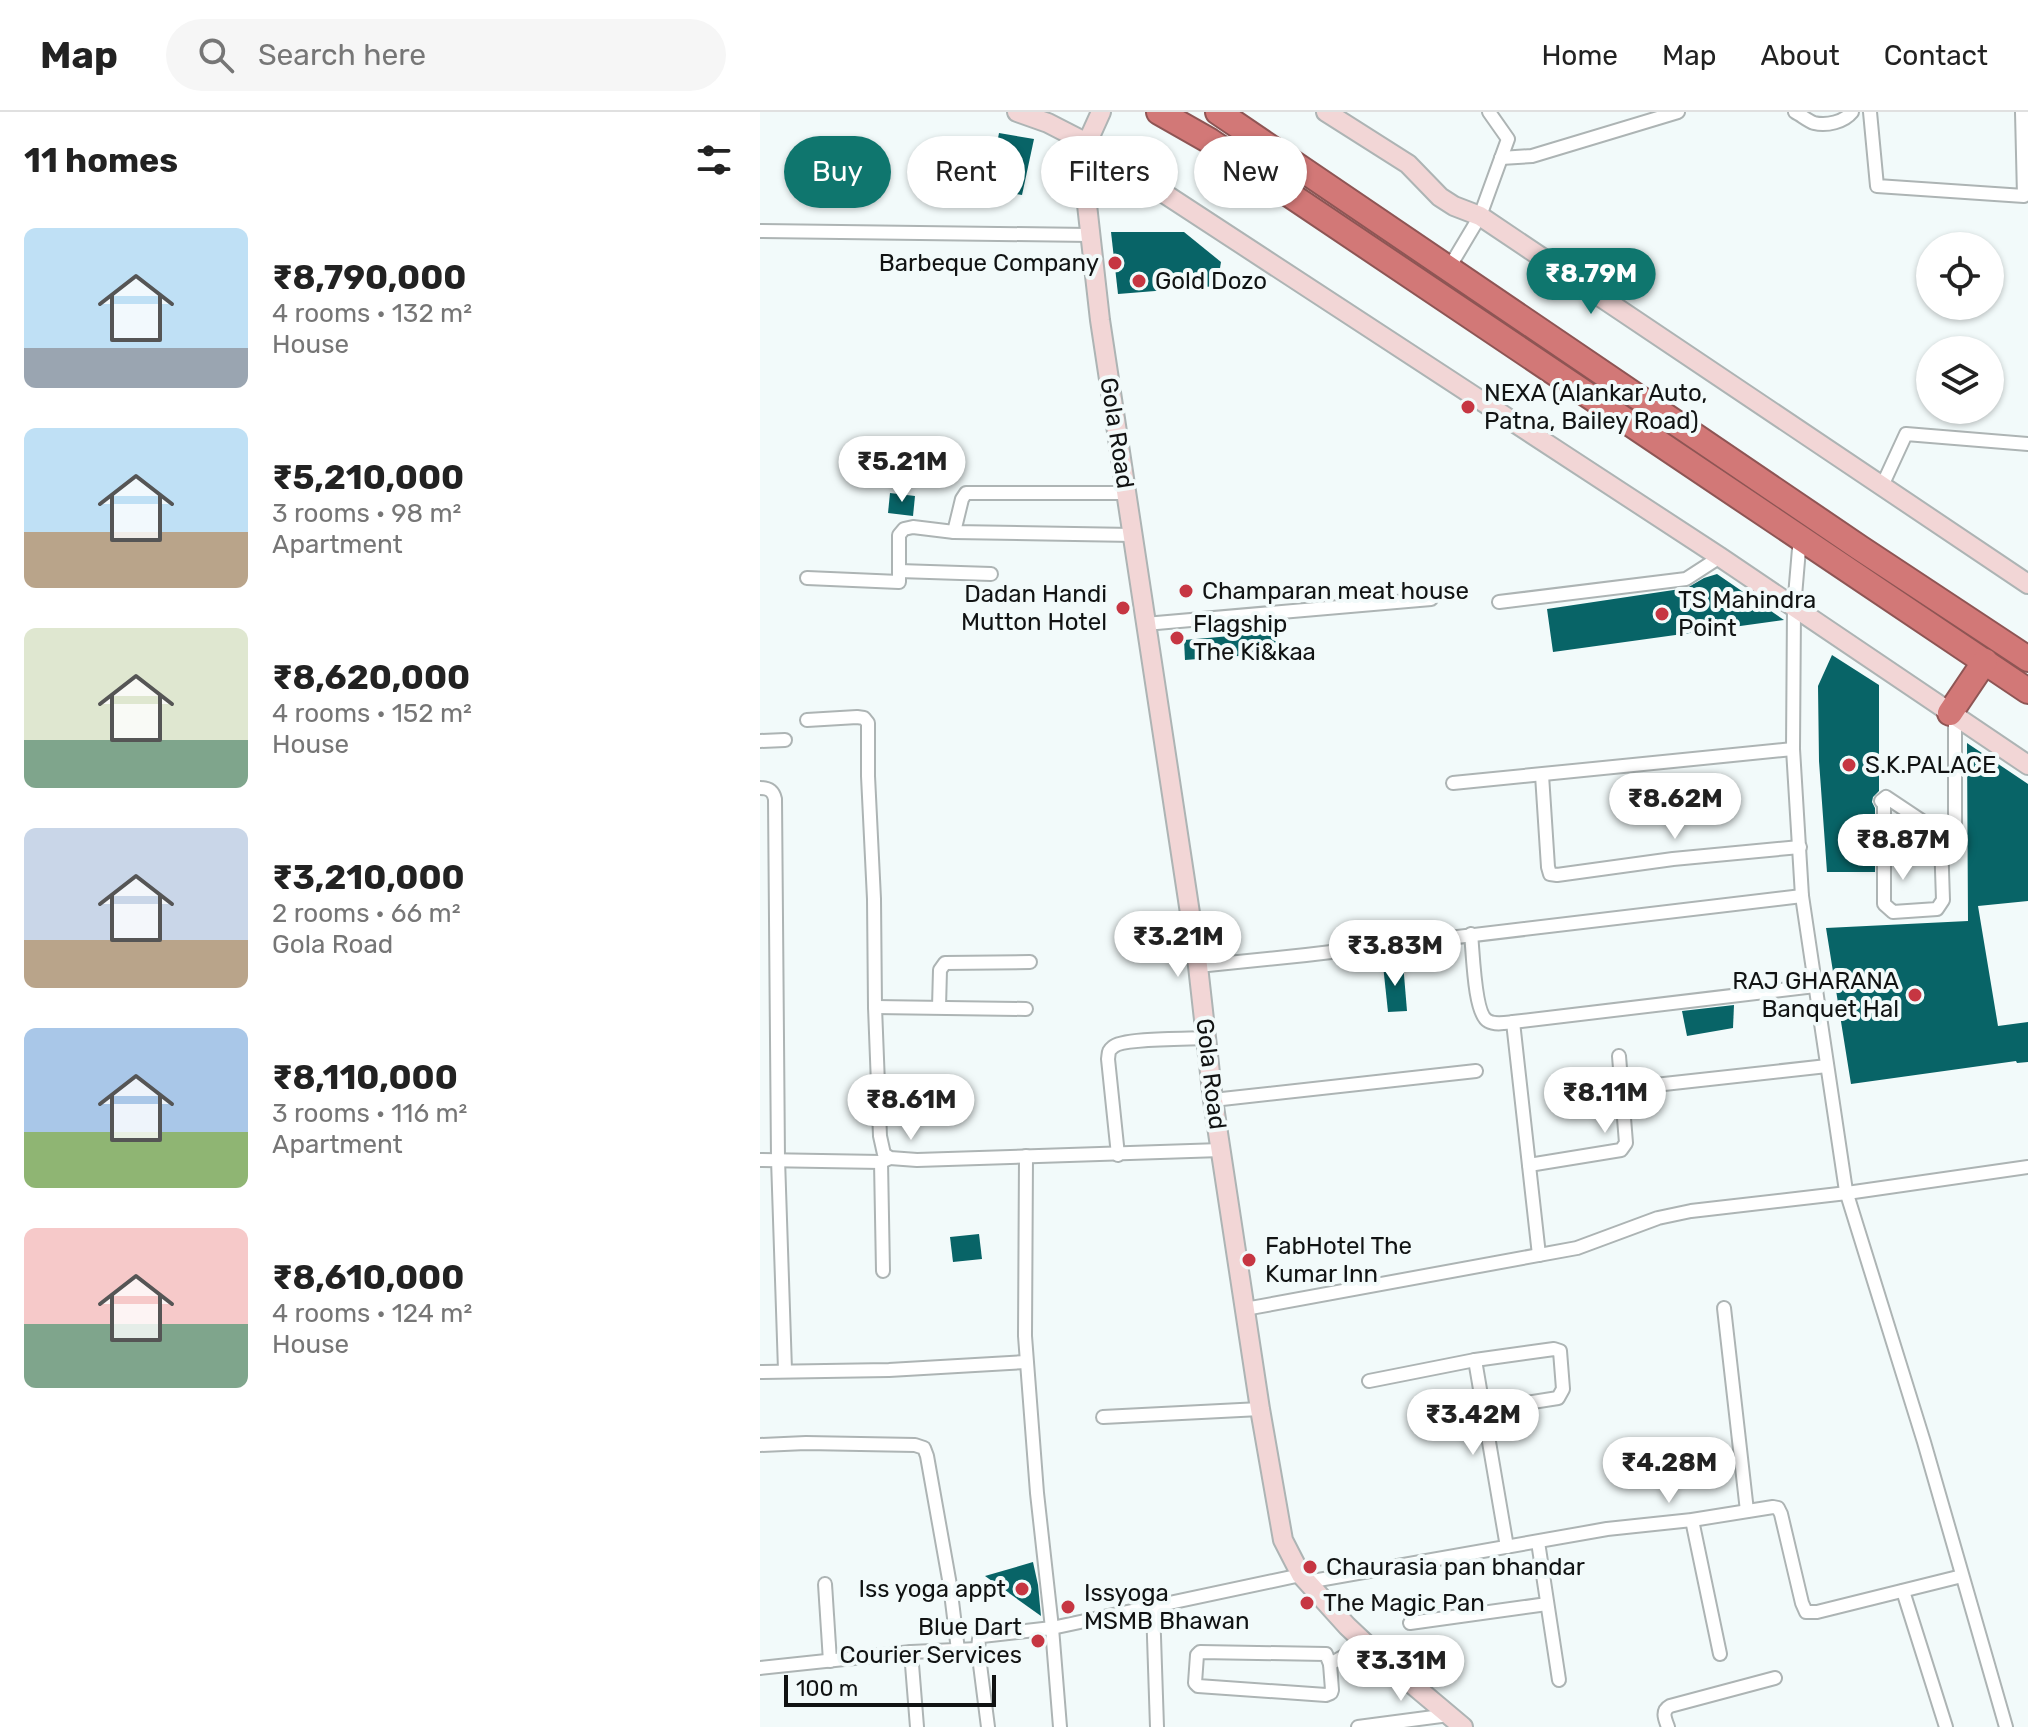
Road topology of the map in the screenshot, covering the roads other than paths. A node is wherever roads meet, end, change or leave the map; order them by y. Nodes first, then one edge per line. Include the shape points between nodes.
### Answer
1 (1017, 112) edge
2 (1101, 112) edge
3 (1159, 112) edge
4 (1218, 112) edge
5 (1326, 112) edge
6 (1489, 112) edge
7 (1678, 112) edge
8 (1795, 112) edge
9 (1852, 112) edge
10 (1870, 112) edge
11 (2022, 112) edge
12 (1073, 136) edge
13 (1090, 136) edge
14 (1501, 158) junction
15 (1178, 203) edge
16 (1087, 208) edge
17 (1480, 216) junction
18 (760, 231) edge
19 (1090, 235) junction
20 (1449, 269) junction
21 (1433, 293) junction
22 (2028, 444) edge
23 (1882, 486) junction
24 (1126, 493) junction
25 (1814, 516) junction
26 (954, 532) junction
27 (1133, 535) junction
28 (1800, 539) junction
29 (1720, 557) junction
30 (899, 571) junction
31 (991, 574) dead end
32 (807, 578) dead end
33 (2028, 584) edge
34 (1431, 599) dead end
35 (1499, 602) dead end
36 (1794, 608) junction
37 (1145, 624) junction
38 (2028, 659) edge
39 (1985, 661) junction
40 (2028, 691) edge
41 (1953, 714) junction
42 (807, 720) dead end
43 (785, 740) dead end
44 (760, 741) edge
45 (1793, 749) junction
46 (2028, 765) edge
47 (1542, 775) junction
48 (1453, 783) dead end
49 (760, 788) edge
50 (1941, 840) junction
51 (1800, 847) junction
52 (1802, 896) junction
53 (1471, 934) junction
54 (1030, 962) dead end
55 (1198, 966) junction
56 (1815, 986) junction
57 (875, 1007) junction
58 (939, 1007) junction
59 (1026, 1009) dead end
60 (1513, 1022) junction
61 (1206, 1038) junction
62 (1619, 1056) dead end
63 (1827, 1066) junction
64 (1476, 1071) dead end
65 (1655, 1085) dead end
66 (1213, 1100) junction
67 (1221, 1150) junction
68 (1118, 1155) junction
69 (1026, 1156) junction
70 (778, 1159) junction
71 (760, 1160) edge
72 (886, 1160) junction
73 (1529, 1165) junction
74 (2028, 1167) edge
75 (1847, 1193) junction
76 (1539, 1255) junction
77 (883, 1271) dead end
78 (1724, 1308) dead end
79 (1245, 1309) junction
80 (1475, 1360) junction
81 (1026, 1362) junction
82 (785, 1370) junction
83 (760, 1372) edge
84 (1369, 1381) dead end
85 (1260, 1409) junction
86 (1483, 1410) junction
87 (1103, 1417) dead end
88 (760, 1445) edge
89 (1747, 1511) junction
90 (1692, 1520) junction
91 (1538, 1542) junction
92 (1507, 1547) junction
93 (1962, 1576) junction
94 (1304, 1579) junction
95 (825, 1584) dead end
96 (1903, 1591) junction
97 (1547, 1604) junction
98 (1153, 1607) junction
99 (1410, 1623) dead end
100 (1052, 1628) junction
101 (1366, 1644) junction
102 (978, 1649) junction
103 (958, 1650) junction
104 (911, 1652) junction
105 (1720, 1654) dead end
106 (830, 1661) junction
107 (1330, 1664) junction
108 (760, 1668) edge
109 (1775, 1678) dead end
110 (1559, 1680) dead end
111 (1456, 1721) edge
112 (917, 1727) edge
113 (988, 1727) edge
114 (1060, 1727) edge
115 (1157, 1727) edge
116 (1358, 1727) edge
117 (1668, 1727) edge
118 (1946, 1727) edge
119 (2006, 1727) edge

1 - 12 street
2 - 13 street, Gola Road
3 - 21 highway
4 - 20 highway
5 - 17 street via 1408,164 1440,197
6 - 14 street via 1508,139
7 - 14 street via 1532,156
8 - 9 street via 1813,123 1836,122
10 - 11 street via 1877,186 2024,196
14 - 17 street
15 - 29 street
16 - 19 street, Gola Road
17 - 20 street
17 - 23 street
18 - 19 street
19 - 24 street, Gola Road
20 - 21 street
20 - 25 highway
21 - 28 highway
22 - 23 street via 1906,434
23 - 33 street
24 - 26 street via 966,493
24 - 27 street, Gola Road
25 - 28 street
25 - 38 highway
26 - 27 street
26 - 30 street via 904,529 899,535
27 - 37 street, Gola Road
28 - 36 street
28 - 39 highway
29 - 35 street via 1686,579
29 - 36 street
30 - 31 street
30 - 32 street via 899,582
34 - 37 street
36 - 41 street
36 - 45 street
37 - 55 street, Gola Road
39 - 40 highway
39 - 41 highway
41 - 46 street
41 - 50 street via 1955,836
42 - 57 street via 857,717 868,723
43 - 44 street
45 - 47 street
45 - 51 street
47 - 48 street
47 - 51 street via 1550,874
49 - 70 street via 772,791 775,799
50 - 50 street via 1943,900 1937,909 1888,909 1881,801 1886,797 1934,829
51 - 52 street
52 - 53 street
52 - 56 street
53 - 55 street
53 - 60 street via 1483,1017 1492,1023
54 - 58 street via 945,963 940,970
55 - 61 street, Gola Road
56 - 60 street
56 - 63 street
57 - 58 street
57 - 72 street via 880,1136
58 - 59 street
60 - 73 street
61 - 66 street, Gola Road
61 - 68 street via 1112,1047 1108,1059
62 - 73 street via 1626,1143 1621,1150
63 - 65 street
63 - 75 street
64 - 66 street
66 - 67 street, Gola Road
67 - 68 street
67 - 79 street, Gola Road
68 - 69 street
69 - 72 street
69 - 81 street
70 - 71 street
70 - 72 street
70 - 82 street
72 - 77 street
73 - 76 street
74 - 75 street
75 - 76 street via 1675,1215
75 - 93 street
76 - 79 street
78 - 89 street
79 - 85 street, Gola Road
80 - 84 street
80 - 86 street
80 - 86 street via 1554,1349 1561,1355 1563,1389 1558,1398
81 - 82 street
81 - 100 street
82 - 83 street
85 - 87 street
85 - 94 street, Gola Road via 1283,1540
86 - 92 street
88 - 103 street via 924,1448
89 - 90 street
89 - 96 street via 1780,1510 1806,1612
90 - 91 street
90 - 105 street
91 - 92 street
91 - 97 street
92 - 94 street
93 - 96 street
93 - 119 street
94 - 98 street
94 - 101 street, Gola Road
95 - 106 street
96 - 118 street
97 - 99 street
97 - 110 street
98 - 100 street
98 - 115 street
100 - 102 street via 988,1635 979,1639
100 - 114 street
101 - 107 street
101 - 111 street, Gola Road
102 - 103 street
102 - 113 street
103 - 104 street
104 - 106 street
104 - 112 street
106 - 108 street
107 - 107 street via 1332,1690 1326,1695 1195,1683 1200,1652 1323,1653
109 - 117 street via 1670,1706 1664,1710
111 - 116 street

